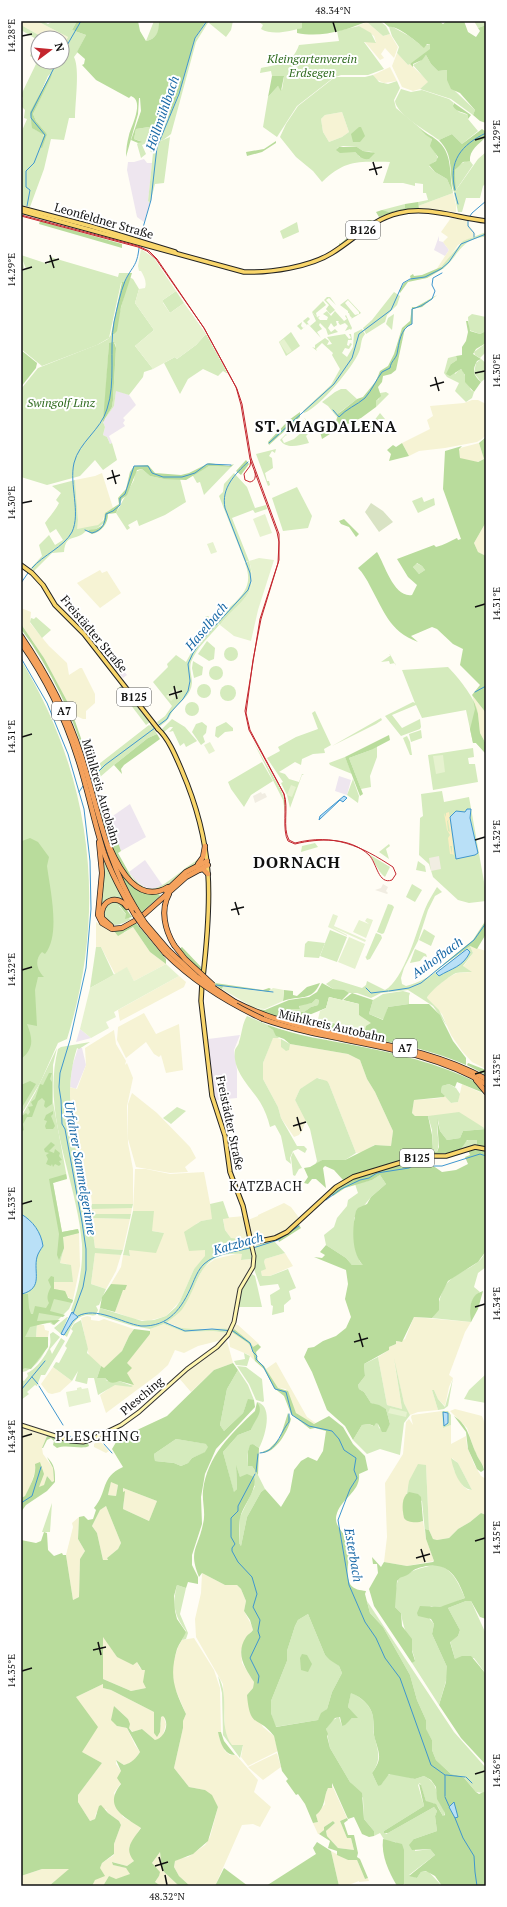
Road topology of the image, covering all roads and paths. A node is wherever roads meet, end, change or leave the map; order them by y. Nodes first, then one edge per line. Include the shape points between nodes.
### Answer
1 (21, 210) edge
2 (486, 221) edge
3 (21, 565) edge
4 (21, 636) edge
5 (21, 643) edge
6 (85, 776) junction
7 (99, 828) junction
8 (205, 846) junction
9 (208, 863) junction
10 (197, 868) junction
11 (208, 874) junction
12 (171, 885) junction
13 (170, 891) junction
14 (134, 912) junction
15 (166, 952) junction
16 (235, 1002) junction
17 (468, 1074) junction
18 (486, 1079) edge
19 (486, 1084) edge
20 (486, 1092) edge
21 (486, 1150) edge
22 (252, 1246) junction
23 (21, 1425) edge

1 - 2 main road, Leonfeldner Straße / B126 via 96,228 240,272 274,270 327,256 373,223 398,213 425,211
3 - 8 main road, Freistädter Straße / B125 via 32,573 58,608 84,634 171,748 192,795
4 - 6 highway, Mühlkreis Autobahn / A7 via 39,663 60,704 77,743
5 - 6 highway, Mühlkreis Autobahn / A7 via 36,665 56,704
6 - 7 highway, Mühlkreis Autobahn / A7
7 - 12 highway via 117,862 135,886 150,892
7 - 13 highway via 102,867 98,915 104,925 114,929 128,925 148,912
7 - 14 highway, Mühlkreis Autobahn / A7
8 - 9 main road, Freistädter Straße / B125
8 - 10 highway
9 - 10 highway
9 - 11 main road, Freistädter Straße / B125
10 - 11 highway
10 - 12 highway
10 - 13 highway
11 - 22 main road, Freistädter Straße / B125 via 208,919 201,996 210,1079 213,1102 225,1136 230,1172 243,1206
12 - 14 highway via 146,910 123,924 109,925 102,915 104,905 114,899 122,901
13 - 16 highway, bridge via 164,913 174,945 199,973
14 - 15 highway, Mühlkreis Autobahn / A7, bridge
15 - 16 highway, A7, bridge
15 - 17 highway, Mühlkreis Autobahn / A7, bridge via 185,973 211,992 263,1019 301,1031 417,1055
16 - 18 highway, Mühlkreis Autobahn / A7 via 272,1018 306,1028 423,1052 452,1062
17 - 19 highway, Mühlkreis Autobahn / A7
17 - 20 highway
21 - 22 main road, B125 via 475,1147 446,1156 422,1156 353,1177 336,1188 287,1232
22 - 23 main road, Plesching via 253,1267 240,1289 229,1333 217,1347 181,1374 134,1416 90,1440 76,1442

